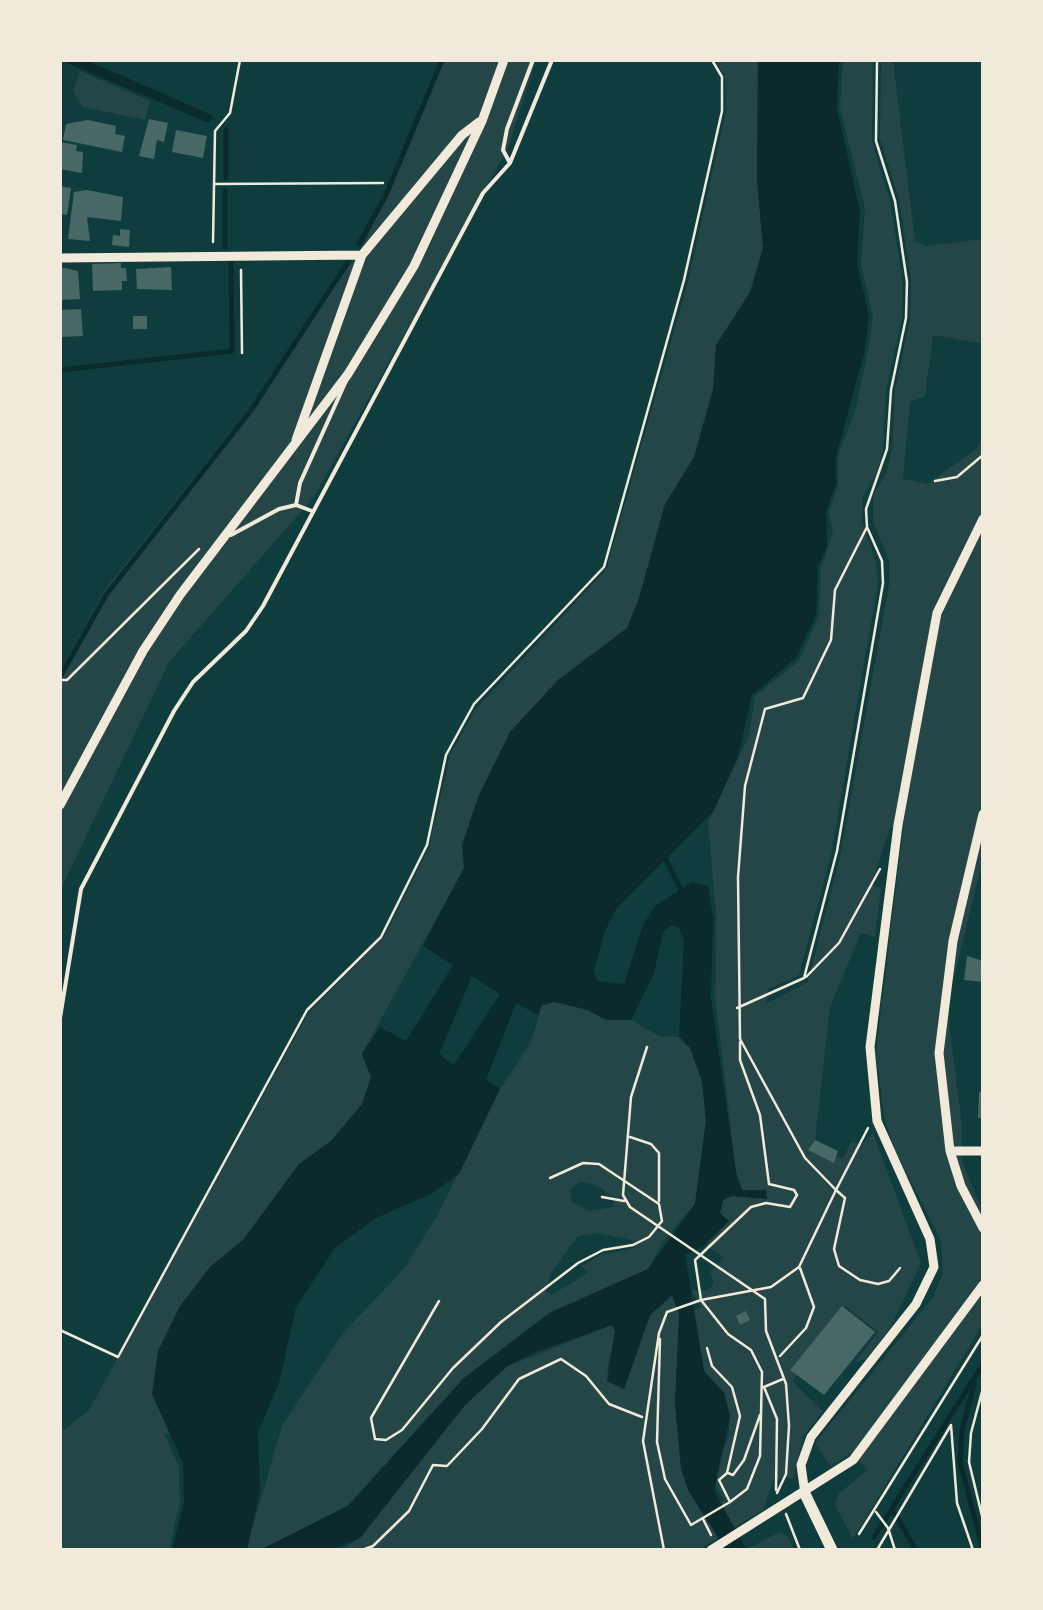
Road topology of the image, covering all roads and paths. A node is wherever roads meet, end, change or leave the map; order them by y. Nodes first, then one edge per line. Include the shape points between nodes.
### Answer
1 (240, 60) edge
2 (504, 60) edge
3 (534, 60) edge
4 (552, 60) edge
5 (712, 60) edge
6 (877, 60) edge
7 (482, 121) junction
8 (510, 162) junction
9 (383, 183) dead end
10 (213, 184) junction
11 (213, 253) junction
12 (241, 254) junction
13 (362, 255) junction
14 (60, 258) edge
15 (242, 353) dead end
16 (348, 374) junction
17 (294, 446) junction
18 (983, 455) edge
19 (934, 481) dead end
20 (296, 505) junction
21 (312, 512) junction
22 (983, 518) edge
23 (867, 527) junction
24 (222, 540) junction
25 (60, 680) edge
26 (60, 804) edge
27 (983, 814) edge
28 (893, 859) junction
29 (804, 978) junction
30 (737, 1008) junction
31 (60, 1018) edge
32 (740, 1040) junction
33 (648, 1047) dead end
34 (878, 1121) junction
35 (628, 1136) junction
36 (983, 1150) edge
37 (950, 1151) junction
38 (624, 1177) junction
39 (550, 1178) dead end
40 (836, 1190) junction
41 (602, 1197) dead end
42 (626, 1200) junction
43 (659, 1204) junction
44 (983, 1228) edge
45 (800, 1267) junction
46 (900, 1268) dead end
47 (983, 1284) edge
48 (754, 1290) junction
49 (439, 1300) dead end
50 (701, 1300) junction
51 (60, 1330) edge
52 (659, 1332) junction
53 (983, 1334) edge
54 (707, 1348) dead end
55 (778, 1358) junction
56 (784, 1378) junction
57 (764, 1387) junction
58 (983, 1388) edge
59 (761, 1410) junction
60 (644, 1418) junction
61 (727, 1472) junction
62 (786, 1474) dead end
63 (777, 1493) dead end
64 (805, 1494) junction
65 (730, 1502) junction
66 (875, 1511) junction
67 (703, 1518) junction
68 (983, 1520) edge
69 (888, 1528) junction
70 (858, 1534) dead end
71 (714, 1548) edge
72 (362, 1550) edge
73 (664, 1550) edge
74 (832, 1550) edge
75 (877, 1550) edge
76 (895, 1550) edge
77 (973, 1550) edge

1 - 10 path via 230,114 215,131
2 - 7 street
3 - 8 lane via 507,129 503,150
4 - 8 lane
5 - 51 path via 722,77 722,111 684,280 604,567 474,704 446,754 426,845 381,938 306,1010 118,1356
6 - 23 path via 876,140 895,200 907,282 887,449 870,493
7 - 13 street via 462,135
7 - 16 street via 414,266
8 - 21 lane via 483,192
9 - 10 path
10 - 11 path
11 - 12 street
11 - 14 street
12 - 13 street
12 - 15 path
13 - 17 street
16 - 17 street
16 - 20 lane
17 - 24 street
18 - 19 path via 957,477
20 - 21 lane
20 - 24 lane
21 - 31 lane via 246,630 174,710 81,889
22 - 28 street via 937,613
23 - 29 path via 882,561 883,583 837,851
23 - 30 path via 835,590 831,640 803,698 764,710 746,786
24 - 25 path via 204,544
24 - 26 street via 143,652
27 - 37 street via 941,1010
28 - 29 path via 882,865 838,943
28 - 34 street via 870,1048
29 - 30 path
30 - 32 path
32 - 40 path via 804,1158
32 - 50 path via 769,1184 794,1190 796,1203 751,1207 695,1260
33 - 35 path via 630,1097
34 - 40 path via 862,1133
34 - 64 street via 930,1239 934,1267 916,1304 811,1436 801,1465
35 - 38 path
35 - 43 path via 659,1154
36 - 37 street
37 - 44 street
38 - 39 path via 583,1162
38 - 42 path
38 - 43 path
40 - 45 path
40 - 46 path via 845,1198 834,1249 839,1266 878,1284
41 - 42 path
42 - 48 path
43 - 49 path via 662,1221 650,1237 578,1264 452,1368 402,1430 375,1439 372,1418
45 - 48 path
45 - 55 path via 814,1308 806,1328
47 - 64 street via 853,1460
48 - 50 path
48 - 55 path via 765,1299 766,1332
50 - 52 path via 668,1312
50 - 57 path via 750,1350
52 - 60 path
52 - 67 path via 656,1442 665,1479 690,1525
53 - 66 path
54 - 61 path via 712,1366 732,1387 740,1416
55 - 56 path
56 - 57 path
56 - 62 path
57 - 59 path
57 - 63 path via 777,1419
58 - 68 path via 970,1462
59 - 61 path via 744,1460 732,1475
59 - 65 path via 760,1456 747,1488
60 - 72 path via 609,1404 561,1359 519,1379 447,1466 433,1465 410,1511
60 - 73 path
61 - 65 path via 720,1480
64 - 71 street
64 - 74 street
65 - 67 path
66 - 69 path
66 - 70 path
67 - 71 path
69 - 75 path
69 - 76 path
69 - 77 path via 951,1425 957,1503

